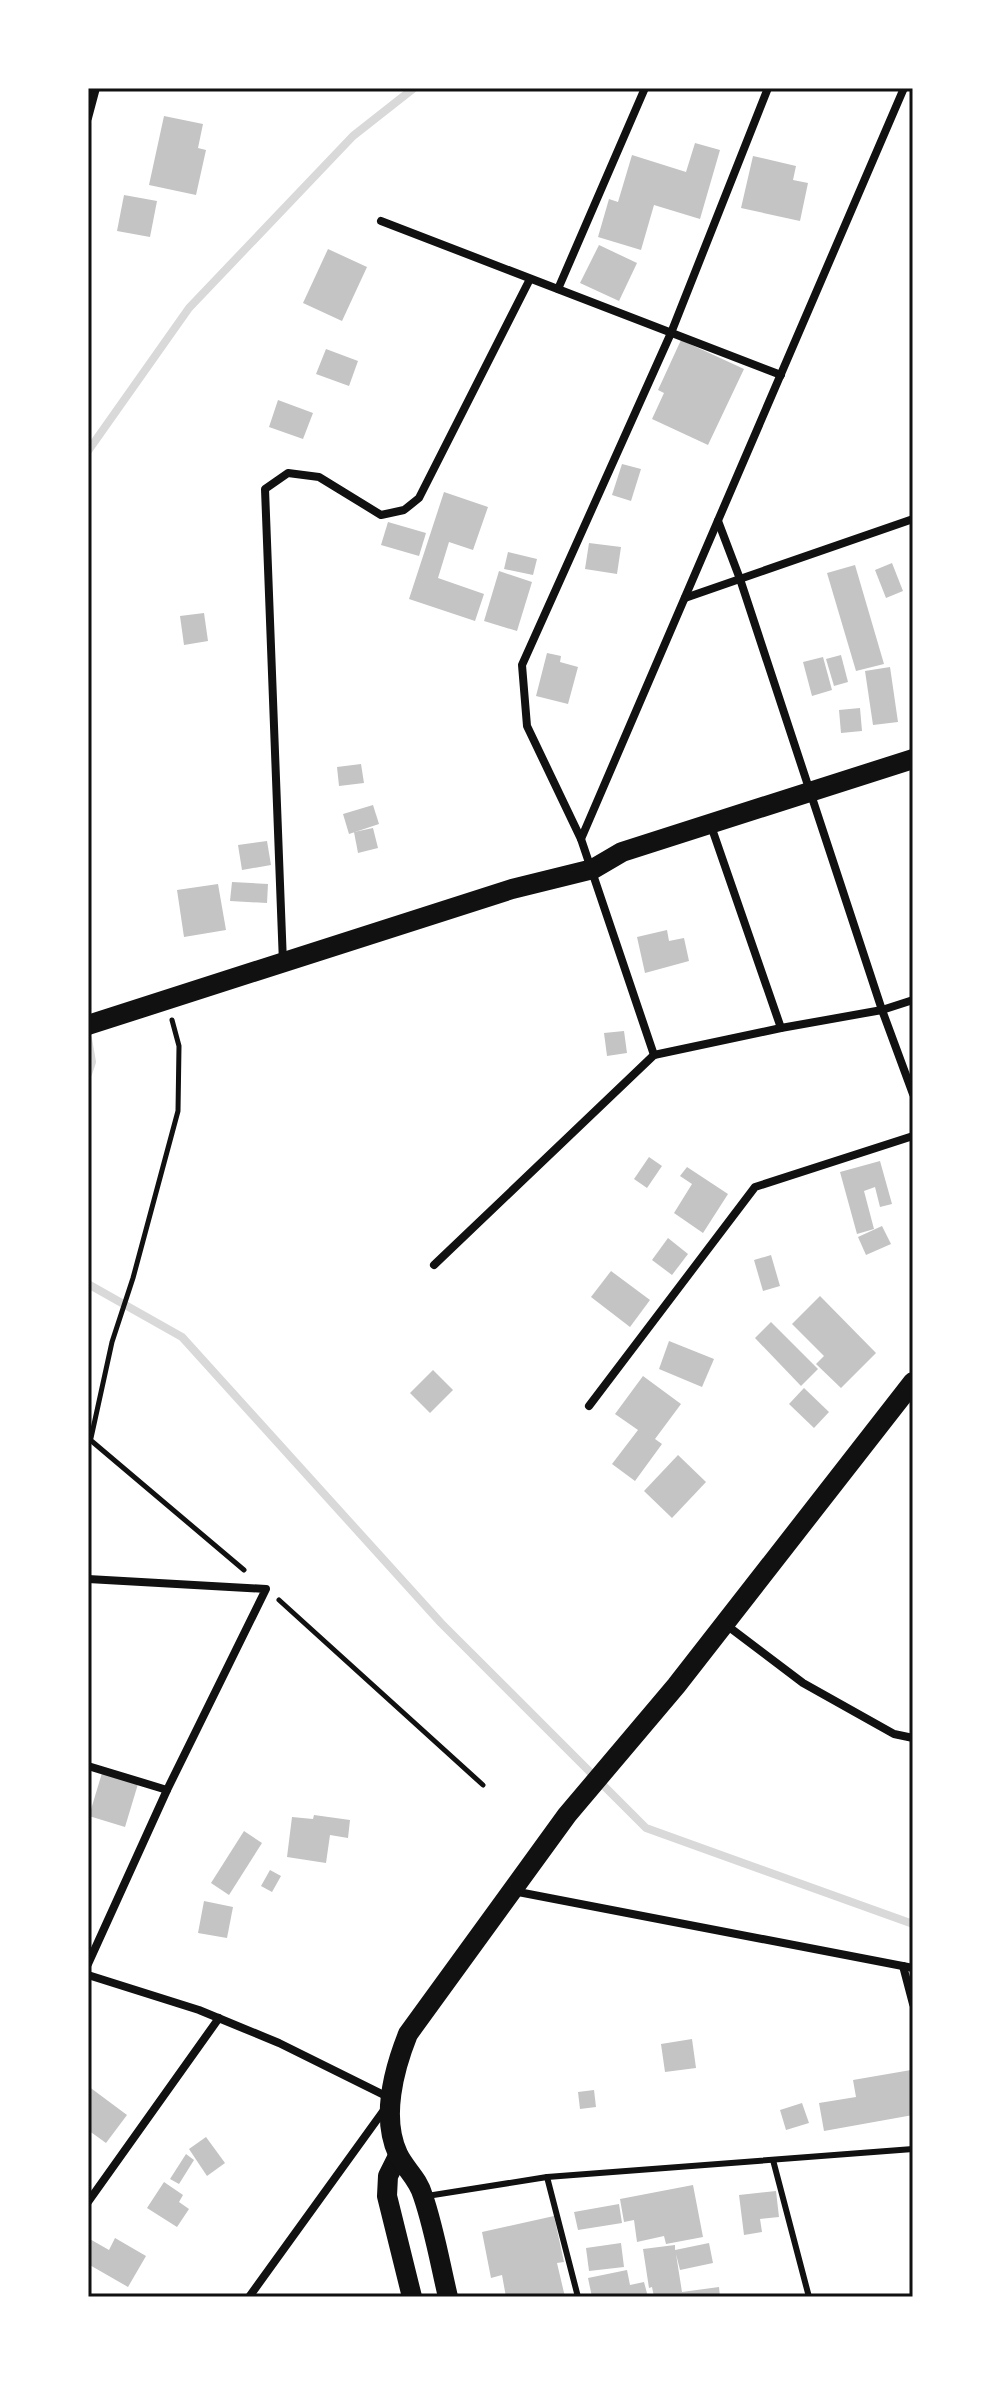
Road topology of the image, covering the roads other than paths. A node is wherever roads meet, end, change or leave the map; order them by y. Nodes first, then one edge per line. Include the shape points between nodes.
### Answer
1 (96, 88) edge
2 (645, 88) edge
3 (768, 88) edge
4 (904, 88) edge
5 (88, 118) edge
6 (381, 221) dead end
7 (530, 279) junction
8 (558, 289) junction
9 (671, 333) junction
10 (781, 375) junction
11 (913, 519) edge
12 (718, 521) junction
13 (740, 579) junction
14 (685, 598) junction
15 (913, 759) edge
16 (812, 790) junction
17 (710, 822) junction
18 (581, 839) junction
19 (593, 869) junction
20 (283, 963) junction
21 (913, 1000) edge
22 (882, 1010) junction
23 (88, 1025) edge
24 (781, 1028) junction
25 (654, 1055) junction
26 (913, 1094) edge
27 (913, 1136) edge
28 (434, 1265) dead end
29 (913, 1382) edge
30 (589, 1406) dead end
31 (88, 1579) edge
32 (725, 1624) junction
33 (913, 1738) edge
34 (88, 1766) edge
35 (167, 1790) junction
36 (512, 1891) junction
37 (88, 1964) edge
38 (903, 1966) junction
39 (913, 1968) edge
40 (88, 1975) edge
41 (913, 2004) edge
42 (219, 2018) junction
43 (392, 2099) junction
44 (913, 2149) edge
45 (398, 2156) junction
46 (773, 2160) junction
47 (547, 2177) junction
48 (424, 2196) junction
49 (88, 2202) edge
50 (249, 2297) edge
51 (412, 2297) edge
52 (448, 2297) edge
53 (578, 2297) edge
54 (809, 2297) edge

1 - 5 street
2 - 8 street
3 - 9 street
4 - 10 street
6 - 7 street
7 - 8 street
7 - 20 street via 419,498 404,510 381,515 319,477 288,473 265,489
8 - 9 street
9 - 10 street
9 - 18 street via 522,665 527,726
10 - 12 street
11 - 13 street
12 - 13 street
12 - 14 street
13 - 14 street
13 - 16 street
14 - 18 street
15 - 16 main road
16 - 17 main road
16 - 22 street
17 - 19 main road via 622,852
17 - 24 street
18 - 19 street
19 - 20 main road via 512,889
19 - 25 street
20 - 23 main road
21 - 22 street
22 - 24 street
22 - 26 street
24 - 25 street
25 - 28 street
27 - 30 street via 755,1187
29 - 32 main road
31 - 35 street via 266,1589
32 - 33 street via 803,1683 894,1734
32 - 36 main road via 567,1815
34 - 35 street
35 - 37 street
36 - 38 street
36 - 43 main road via 408,2034
38 - 39 street
38 - 41 street
40 - 42 street
42 - 43 street
42 - 49 street
43 - 45 main road
43 - 50 street
44 - 46 lane
45 - 48 main road
45 - 51 main road via 388,2176 387,2196
46 - 47 lane
46 - 54 lane
47 - 48 lane
47 - 53 lane
48 - 52 main road

